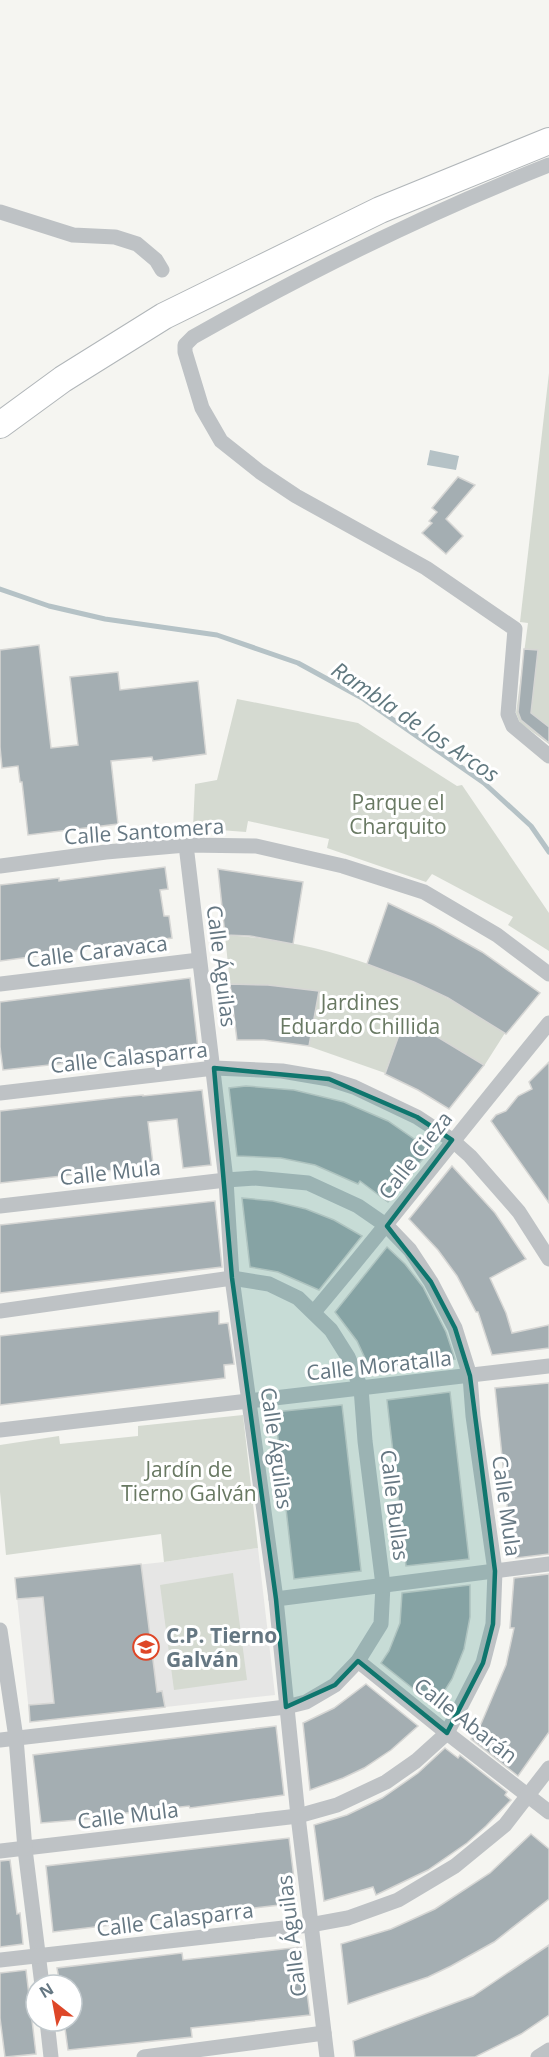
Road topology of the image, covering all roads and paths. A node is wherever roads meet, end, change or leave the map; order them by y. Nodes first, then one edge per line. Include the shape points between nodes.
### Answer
1 (549, 141) edge
2 (549, 165) edge
3 (0, 212) edge
4 (162, 270) dead end
5 (0, 425) edge
6 (549, 756) edge
7 (186, 845) junction
8 (0, 866) edge
9 (199, 960) junction
10 (549, 975) edge
11 (0, 984) edge
12 (549, 1023) edge
13 (214, 1068) junction
14 (0, 1093) edge
15 (452, 1140) junction
16 (226, 1180) junction
17 (0, 1206) edge
18 (387, 1226) junction
19 (549, 1259) edge
20 (232, 1278) junction
21 (0, 1311) edge
22 (314, 1312) junction
23 (549, 1366) edge
24 (470, 1376) junction
25 (361, 1388) junction
26 (250, 1400) junction
27 (0, 1430) edge
28 (549, 1564) edge
29 (495, 1571) junction
30 (383, 1585) junction
31 (276, 1599) junction
32 (0, 1630) edge
33 (358, 1661) junction
34 (286, 1707) junction
35 (447, 1733) junction
36 (16, 1738) junction
37 (0, 1740) edge
38 (549, 1768) edge
39 (529, 1796) junction
40 (549, 1812) edge
41 (298, 1816) junction
42 (25, 1849) junction
43 (0, 1851) edge
44 (310, 1925) junction
45 (39, 1956) junction
46 (0, 1960) edge
47 (41, 1973) edge
48 (48, 2033) edge
49 (324, 2033) junction
50 (549, 2050) edge
51 (51, 2057) edge
52 (144, 2057) edge
53 (327, 2057) edge
54 (537, 2057) edge

1 - 5 main road via 380,210 164,316 63,379
2 - 6 street via 333,262 262,298 184,345 202,408 221,441 296,496 426,568 515,629 508,714 513,726
3 - 4 street via 73,235 115,237 137,244
7 - 8 street, Calle Santomera
7 - 9 street, Calle Águilas
7 - 10 street, Calle Santomera via 256,846 343,866 424,892 497,935
9 - 11 street, Calle Caravaca
9 - 13 street, Calle Águilas
12 - 15 street, Calle Cieza
13 - 14 street, Calle Calasparra
13 - 15 street, Calle Calasparra via 282,1071 329,1079 417,1117
13 - 16 street, Calle Águilas
15 - 18 street, Calle Cieza
15 - 19 street, Calle Calasparra via 519,1212
16 - 17 street, Calle Mula
16 - 18 street, Calle Mula via 255,1178 308,1183 358,1206
16 - 20 street, Calle Águilas
18 - 22 street, Calle Cieza
18 - 24 street, Calle Mula via 410,1250 431,1282 455,1328
20 - 21 street, Calle Bullas
20 - 22 street, Calle Bullas via 269,1284 298,1298
20 - 26 street, Calle Águilas
22 - 25 street, Calle Bullas via 348,1357
23 - 24 street, Calle Moratalla
24 - 25 street, Calle Moratalla
24 - 29 street, Calle Mula
25 - 26 street, Calle Moratalla
25 - 30 street, Calle Bullas
26 - 27 street, Calle Moratalla
26 - 31 street, Calle Águilas
28 - 29 street
29 - 30 street
29 - 35 street, Calle Mula via 493,1624 483,1663
30 - 31 street
30 - 33 street, Calle Bullas via 381,1624
31 - 34 street, Calle Águilas
32 - 36 street
33 - 34 street, Calle Bullas via 335,1685 306,1702
33 - 35 street, Calle Abarán
34 - 36 street, Calle Bullas
34 - 41 street, Calle Águilas
35 - 39 street, Calle Abarán
35 - 41 street, Calle Mula via 386,1782 337,1805
36 - 37 street, Calle Bullas
36 - 42 street
38 - 39 street, Calle Calasparra
39 - 40 street, Calle Abarán
39 - 44 street, Calle Calasparra via 505,1825 455,1866 398,1900 348,1918
41 - 42 street, Calle Mula
41 - 44 street, Calle Águilas
42 - 43 street, Calle Mula
42 - 45 street
44 - 45 street, Calle Calasparra
44 - 49 street, Calle Águilas
45 - 46 street, Calle Calasparra
45 - 47 street
48 - 51 street
49 - 52 street
49 - 53 street, Calle Águilas
50 - 54 street

